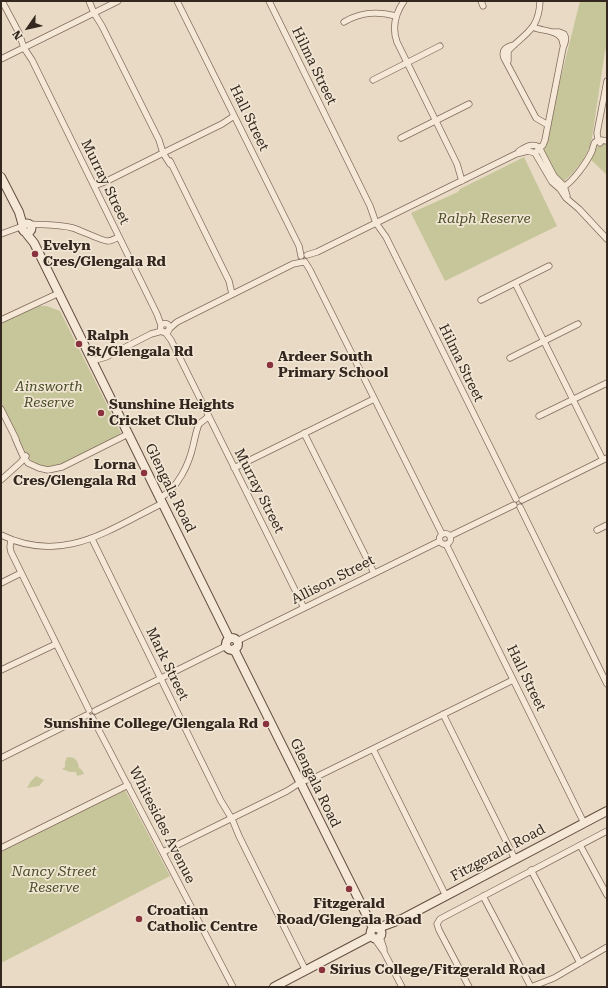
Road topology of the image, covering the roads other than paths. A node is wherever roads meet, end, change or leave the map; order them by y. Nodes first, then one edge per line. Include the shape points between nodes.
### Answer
1 (2, 1) edge
2 (90, 1) edge
3 (118, 1) edge
4 (177, 1) edge
5 (269, 1) edge
6 (404, 1) edge
7 (540, 1) edge
8 (96, 12) junction
9 (396, 16) junction
10 (344, 22) dead end
11 (534, 24) junction
12 (440, 46) dead end
13 (25, 47) junction
14 (1, 59) edge
15 (407, 63) junction
16 (373, 80) dead end
17 (607, 82) edge
18 (470, 104) dead end
19 (235, 118) junction
20 (435, 121) junction
21 (548, 122) junction
22 (401, 138) dead end
23 (600, 141) junction
24 (607, 142) edge
25 (538, 149) junction
26 (165, 153) junction
27 (1, 177) edge
28 (464, 180) junction
29 (95, 187) junction
30 (562, 187) junction
31 (378, 222) junction
32 (27, 228) junction
33 (1, 234) edge
34 (119, 237) junction
35 (607, 239) edge
36 (305, 258) junction
37 (549, 266) dead end
38 (515, 283) junction
39 (59, 293) junction
40 (235, 293) junction
41 (481, 300) dead end
42 (1, 320) edge
43 (578, 324) dead end
44 (164, 328) junction
45 (544, 341) junction
46 (510, 358) dead end
47 (93, 363) junction
48 (607, 383) edge
49 (374, 399) junction
50 (573, 400) junction
51 (1, 409) edge
52 (539, 416) dead end
53 (209, 419) junction
54 (304, 433) junction
55 (128, 434) junction
56 (25, 457) junction
57 (605, 459) edge
58 (234, 468) junction
59 (1, 480) edge
60 (516, 499) junction
61 (161, 500) junction
62 (522, 500) junction
63 (514, 505) junction
64 (520, 507) junction
65 (607, 526) edge
66 (597, 530) dead end
67 (442, 534) junction
68 (1, 536) edge
69 (450, 536) junction
70 (92, 539) junction
71 (11, 540) junction
72 (440, 541) junction
73 (446, 544) junction
74 (21, 573) junction
75 (374, 573) junction
76 (1, 583) edge
77 (304, 608) junction
78 (56, 644) junction
79 (232, 644) junction
80 (1, 670) edge
81 (161, 678) junction
82 (513, 680) junction
83 (607, 684) edge
84 (91, 713) junction
85 (443, 714) junction
86 (373, 749) junction
87 (1, 758) edge
88 (302, 784) junction
89 (128, 785) junction
90 (607, 811) edge
91 (230, 820) junction
92 (584, 823) junction
93 (607, 831) edge
94 (580, 845) junction
95 (1, 848) edge
96 (163, 852) junction
97 (515, 859) junction
98 (531, 870) junction
99 (607, 895) edge
100 (446, 896) junction
101 (483, 896) junction
102 (376, 934) junction
103 (607, 947) edge
104 (580, 963) junction
105 (306, 971) junction
106 (233, 987) edge
107 (274, 987) edge
108 (402, 987) edge
109 (468, 987) edge
110 (531, 987) edge

1 - 13 street, Murray Street
2 - 8 street
3 - 8 street
4 - 19 street, Hall Street
5 - 31 street, Hilma Street
6 - 9 street
7 - 11 street
8 - 13 street
8 - 26 street
9 - 10 street via 369,13
9 - 15 street via 394,31
11 - 21 street via 562,39 563,48
11 - 21 street via 524,37 514,45 506,47 503,53 533,113 538,120
12 - 15 street
13 - 14 street
13 - 29 street, Murray Street
15 - 16 street
15 - 20 street
17 - 23 street via 599,126
18 - 20 street
19 - 26 street
19 - 36 street, Hall Street
20 - 22 street
20 - 28 street
21 - 25 street
23 - 24 street
23 - 30 street via 575,175
25 - 28 street via 516,154
25 - 30 street via 552,182
26 - 29 street
26 - 40 street
27 - 32 street, Glengala Road
28 - 31 street
29 - 34 street, Murray Street
30 - 35 street via 564,196
31 - 36 street
31 - 60 street, Hilma Street
32 - 33 street
32 - 34 street via 55,224 87,232 105,241
32 - 39 street, Glengala Road
34 - 44 street, Murray Street
36 - 40 street
36 - 49 street, Hall Street
37 - 38 street
38 - 41 street
38 - 45 street
39 - 42 street
39 - 47 street, Glengala Road
40 - 44 street
43 - 45 street
44 - 47 street
44 - 53 street, Murray Street
45 - 46 street
45 - 50 street
47 - 55 street, Glengala Road
48 - 50 street
49 - 54 street
49 - 67 street, Hall Street
50 - 52 street
50 - 57 street
51 - 56 street
53 - 58 street, Murray Street
53 - 61 street via 198,426 182,474
54 - 58 street
54 - 75 street
55 - 56 street via 59,468 39,468
55 - 61 street, Glengala Road
56 - 59 street
57 - 62 street
58 - 77 street, Murray Street
60 - 62 street
60 - 63 street
61 - 70 street
61 - 79 street, Glengala Road
62 - 64 street via 523,504
63 - 64 street via 516,508
63 - 69 street
64 - 83 street
65 - 66 street
67 - 69 street
67 - 72 street
68 - 71 street
69 - 73 street via 450,542
70 - 71 street via 57,547 29,545
70 - 81 street, Mark Street
71 - 74 street, Whitesides Avenue via 11,552
72 - 73 street
72 - 75 street, Allison Street
73 - 82 street, Hall Street
74 - 76 street
74 - 78 street, Whitesides Avenue
75 - 77 street, Allison Street
77 - 79 street, Allison Street
78 - 80 street
78 - 84 street, Whitesides Avenue
79 - 81 street, Allison Street
79 - 88 street, Glengala Road
81 - 84 street, Allison Street
81 - 91 street, Mark Street
82 - 85 street
82 - 92 street, Hall Street
84 - 87 street, Allison Street
84 - 89 street, Whitesides Avenue
85 - 86 street
85 - 97 street
86 - 88 street
86 - 100 street
88 - 91 street
88 - 102 street, Glengala Road
89 - 95 street
89 - 96 street, Whitesides Avenue
90 - 92 street, Fitzgerald Road
91 - 96 street
91 - 105 street, Mark Street
92 - 97 street, Fitzgerald Road
93 - 94 street
94 - 98 street
94 - 99 street
96 - 106 street, Whitesides Avenue
97 - 100 street, Fitzgerald Road
98 - 101 street
98 - 104 street
100 - 102 street, Fitzgerald Road
101 - 109 street via 445,916 437,924
101 - 110 street
102 - 105 street, Fitzgerald Road
102 - 108 street
103 - 104 street
104 - 110 street
105 - 107 street, Fitzgerald Road

